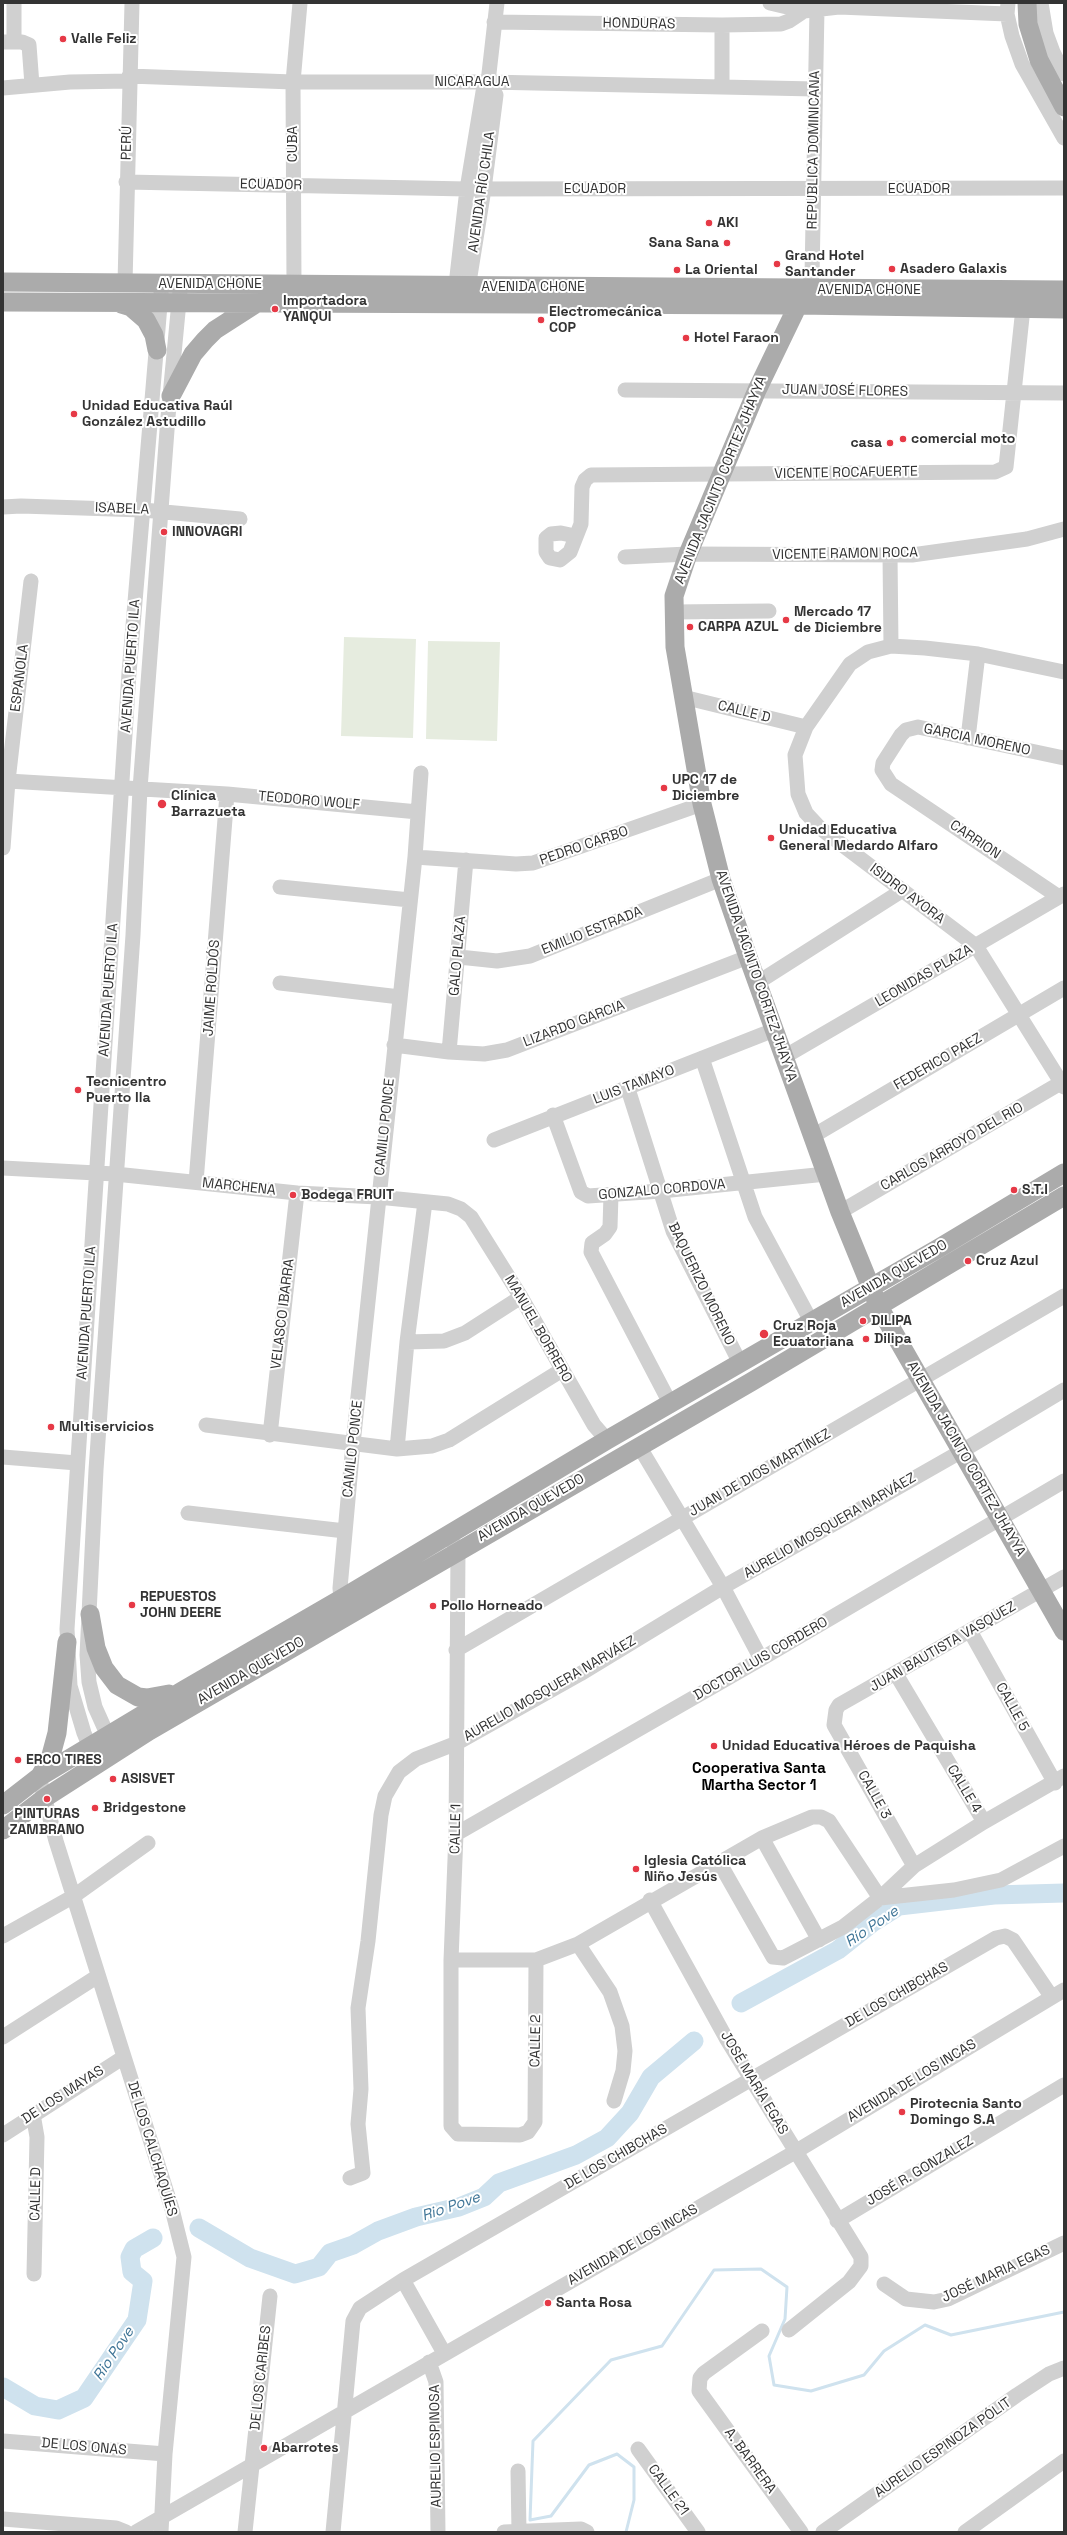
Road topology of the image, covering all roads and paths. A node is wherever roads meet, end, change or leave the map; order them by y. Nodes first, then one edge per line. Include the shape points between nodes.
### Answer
1 (14, 3) edge
2 (132, 3) edge
3 (300, 3) edge
4 (497, 3) edge
5 (770, 3) edge
6 (1027, 3) edge
7 (1041, 3) edge
8 (902, 6) edge
9 (1008, 9) edge
10 (810, 10) junction
11 (494, 22) junction
12 (722, 25) junction
13 (8, 42) edge
14 (1064, 74) edge
15 (129, 79) junction
16 (293, 82) junction
17 (488, 82) junction
18 (32, 85) junction
19 (722, 86) junction
20 (3, 88) edge
21 (815, 89) junction
22 (1064, 107) edge
23 (1064, 138) edge
24 (126, 182) junction
25 (293, 186) junction
26 (1064, 188) edge
27 (814, 189) junction
28 (467, 190) junction
29 (484, 190) junction
30 (3, 282) edge
31 (125, 283) junction
32 (162, 284) junction
33 (181, 284) junction
34 (294, 285) junction
35 (1064, 290) edge
36 (463, 295) junction
37 (803, 297) junction
38 (3, 302) edge
39 (116, 303) junction
40 (160, 303) junction
41 (179, 303) junction
42 (257, 303) junction
43 (1022, 308) junction
44 (1064, 309) edge
45 (157, 350) junction
46 (625, 390) dead end
47 (757, 390) junction
48 (1014, 393) junction
49 (1064, 393) edge
50 (171, 396) junction
51 (721, 475) junction
52 (3, 507) edge
53 (143, 510) junction
54 (163, 511) junction
55 (240, 519) dead end
56 (1064, 529) edge
57 (575, 536) dead end
58 (688, 554) junction
59 (890, 555) junction
60 (624, 557) dead end
61 (31, 581) dead end
62 (769, 611) dead end
63 (673, 612) junction
64 (890, 646) junction
65 (978, 654) junction
66 (1064, 672) edge
67 (683, 697) junction
68 (806, 727) junction
69 (968, 738) junction
70 (1064, 758) edge
71 (421, 773) dead end
72 (8, 781) junction
73 (890, 784) joint
74 (123, 787) junction
75 (140, 789) junction
76 (227, 794) junction
77 (702, 804) junction
78 (418, 812) junction
79 (3, 848) edge
80 (415, 857) junction
81 (466, 860) junction
82 (721, 879) junction
83 (280, 887) dead end
84 (903, 890) junction
85 (1061, 896) edge
86 (410, 900) junction
87 (976, 946) junction
88 (459, 957) junction
89 (748, 957) junction
90 (757, 983) junction
91 (280, 984) dead end
92 (1064, 988) edge
93 (400, 997) junction
94 (1020, 1014) junction
95 (774, 1030) junction
96 (394, 1045) junction
97 (448, 1052) junction
98 (784, 1057) junction
99 (702, 1058) junction
100 (1063, 1084) edge
101 (628, 1089) junction
102 (553, 1115) junction
103 (813, 1136) junction
104 (494, 1140) dead end
105 (3, 1168) edge
106 (1064, 1173) edge
107 (95, 1174) junction
108 (115, 1174) junction
109 (826, 1174) junction
110 (196, 1182) junction
111 (745, 1183) junction
112 (660, 1191) junction
113 (297, 1193) junction
114 (611, 1195) junction
115 (1064, 1196) edge
116 (378, 1197) junction
117 (425, 1202) junction
118 (840, 1212) junction
119 (471, 1217) joint
120 (874, 1296) junction
121 (1064, 1296) edge
122 (521, 1297) junction
123 (812, 1323) junction
124 (407, 1342) junction
125 (740, 1363) junction
126 (562, 1370) junction
127 (920, 1381) junction
128 (1064, 1390) edge
129 (671, 1405) junction
130 (206, 1425) dead end
131 (270, 1435) junction
132 (607, 1440) junction
133 (353, 1444) junction
134 (639, 1446) junction
135 (397, 1448) junction
136 (962, 1451) junction
137 (3, 1457) edge
138 (77, 1463) junction
139 (1064, 1481) edge
140 (188, 1513) dead end
141 (1001, 1518) junction
142 (681, 1519) junction
143 (345, 1531) junction
144 (453, 1542) junction
145 (1064, 1577) edge
146 (723, 1587) junction
147 (1040, 1591) junction
148 (341, 1599) junction
149 (90, 1614) junction
150 (970, 1631) junction
151 (1064, 1631) edge
152 (67, 1642) junction
153 (456, 1650) junction
154 (761, 1659) junction
155 (896, 1674) junction
156 (184, 1690) junction
157 (834, 1725) joint
158 (457, 1743) junction
159 (111, 1744) junction
160 (93, 1755) junction
161 (39, 1777) junction
162 (1059, 1780) edge
163 (43, 1798) junction
164 (3, 1805) edge
165 (984, 1822) junction
166 (3, 1830) edge
167 (456, 1834) junction
168 (762, 1838) junction
169 (148, 1843) dead end
170 (1064, 1846) edge
171 (719, 1862) junction
172 (914, 1866) junction
173 (74, 1896) junction
174 (880, 1898) junction
175 (650, 1900) junction
176 (3, 1936) edge
177 (819, 1940) junction
178 (578, 1944) junction
179 (451, 1960) junction
180 (536, 1960) junction
181 (98, 1976) junction
182 (1057, 1993) edge
183 (3, 2037) edge
184 (124, 2057) junction
185 (751, 2080) junction
186 (1064, 2085) edge
187 (614, 2101) dead end
188 (33, 2114) junction
189 (535, 2122) joint
190 (3, 2135) edge
191 (795, 2152) junction
192 (350, 2178) dead end
193 (837, 2221) junction
194 (1064, 2243) edge
195 (34, 2274) dead end
196 (403, 2280) junction
197 (884, 2284) dead end
198 (270, 2296) dead end
199 (762, 2330) dead end
200 (789, 2330) dead end
201 (444, 2353) junction
202 (429, 2362) junction
203 (1064, 2368) edge
204 (344, 2412) junction
205 (3, 2441) edge
206 (638, 2449) dead end
207 (165, 2454) junction
208 (1064, 2461) edge
209 (251, 2468) junction
210 (518, 2471) dead end
211 (163, 2516) junction
212 (3, 2519) edge
213 (126, 2532) edge
214 (136, 2532) edge
215 (161, 2532) edge
216 (245, 2532) edge
217 (333, 2532) edge
218 (438, 2532) edge
219 (504, 2532) edge
220 (519, 2532) edge
221 (587, 2532) edge
222 (698, 2532) edge
223 (801, 2532) edge
224 (823, 2532) edge
225 (965, 2532) edge

1 - 13 street
2 - 15 street, PERÚ
3 - 16 street, CUBA
4 - 11 street, AVENIDA RÍO CHILA
5 - 10 street
6 - 22 main road via 1028,24 1039,60
7 - 14 street via 1052,52
8 - 9 street
8 - 10 street
9 - 23 street via 1022,64
10 - 12 street, HONDURAS via 781,24
10 - 21 street, REPUBLICA DOMINICANA
11 - 12 street, HONDURAS
11 - 17 street, AVENIDA RÍO CHILA
12 - 19 street
13 - 18 street via 25,42 30,47
15 - 16 street, NICARAGUA
15 - 18 street, NICARAGUA
15 - 24 street, PERÚ
16 - 17 street, NICARAGUA
16 - 25 street, CUBA
17 - 19 street, NICARAGUA
17 - 28 street, AVENIDA RÍO CHILA via 483,92
17 - 29 street, AVENIDA RÍO CHILA via 496,95
18 - 20 street, NICARAGUA
19 - 21 street, NICARAGUA
21 - 27 street, REPUBLICA DOMINICANA
24 - 25 street, ECUADOR
24 - 31 street, PERÚ
25 - 28 street, ECUADOR
25 - 34 street, CUBA
26 - 27 street, ECUADOR
27 - 29 street, ECUADOR
27 - 37 street, REPUBLICA DOMINICANA via 812,276
28 - 29 street, ECUADOR
28 - 36 street, AVENIDA RÍO CHILA
29 - 36 street, AVENIDA RÍO CHILA
30 - 31 main road, AVENIDA CHONE
31 - 32 main road, AVENIDA CHONE
32 - 33 main road, AVENIDA CHONE
32 - 40 street, AVENIDA PUERTO ILA
33 - 34 main road, AVENIDA CHONE
33 - 41 street, AVENIDA PUERTO ILA
34 - 36 main road, AVENIDA CHONE
35 - 37 main road, AVENIDA CHONE
36 - 37 main road, AVENIDA CHONE
36 - 42 main road, AVENIDA CHONE
37 - 43 main road, AVENIDA CHONE
37 - 47 main road, AVENIDA JACINTO CORTEZ JHAYYA
38 - 39 main road, AVENIDA CHONE
39 - 40 main road, AVENIDA CHONE
39 - 45 main road via 131,307 146,320 154,335
40 - 41 main road, AVENIDA CHONE
40 - 45 street, AVENIDA PUERTO ILA
41 - 42 main road, AVENIDA CHONE
41 - 50 street, AVENIDA PUERTO ILA
42 - 50 main road via 215,330 205,340 193,354
43 - 44 main road, AVENIDA CHONE
43 - 48 street, VICENTE ROCAFUERTE
45 - 53 street, AVENIDA PUERTO ILA via 150,407
46 - 47 street, JUAN JOSÉ FLORES
47 - 48 street, JUAN JOSÉ FLORES
47 - 51 main road, AVENIDA JACINTO CORTEZ JHAYYA
48 - 49 street, JUAN JOSÉ FLORES
48 - 51 street, VICENTE ROCAFUERTE via 1006,467 995,472
50 - 54 street, AVENIDA PUERTO ILA
51 - 57 street, VICENTE ROCAFUERTE via 591,475 582,487 581,524
51 - 58 main road, AVENIDA JACINTO CORTEZ JHAYYA
52 - 53 street, ISABELA
53 - 54 street, ISABELA
53 - 74 street, AVENIDA PUERTO ILA via 129,673
54 - 55 street, ISABELA
54 - 75 street, AVENIDA PUERTO ILA
56 - 59 street, VICENTE RAMON ROCA via 1027,539
58 - 59 street, VICENTE RAMON ROCA
58 - 60 street, VICENTE RAMON ROCA
58 - 63 main road, AVENIDA JACINTO CORTEZ JHAYYA via 678,578
59 - 64 street
61 - 72 street, ESPANOLA
62 - 63 street
63 - 67 main road, AVENIDA JACINTO CORTEZ JHAYYA via 675,647
64 - 65 street, ISIDRO AYORA
64 - 68 street, ISIDRO AYORA via 868,652 850,664
65 - 66 street, ISIDRO AYORA
65 - 69 street
67 - 68 street, CALLE D
67 - 77 main road, AVENIDA JACINTO CORTEZ JHAYYA
68 - 84 street, ISIDRO AYORA via 795,755 798,794 806,813 820,828
69 - 70 street, GARCIA MORENO
69 - 73 street, GARCIA MORENO via 918,727 906,730 883,763 882,770
71 - 78 street, CAMILO PONCE
72 - 74 street, TEODORO WOLF
72 - 79 street, ESPANOLA
73 - 85 street, CARRION
74 - 75 street, TEODORO WOLF
74 - 107 street, AVENIDA PUERTO ILA
75 - 76 street, TEODORO WOLF
75 - 108 street, AVENIDA PUERTO ILA
76 - 78 street, TEODORO WOLF
76 - 110 street, JAIME ROLDÓS
77 - 81 street, PEDRO CARBO via 534,863
77 - 82 main road, AVENIDA JACINTO CORTEZ JHAYYA
78 - 80 street, CAMILO PONCE
80 - 81 street, PEDRO CARBO
80 - 86 street, CAMILO PONCE
81 - 88 street, GALO PLAZA
82 - 88 street, EMILIO ESTRADA via 530,956 497,961
82 - 89 main road, AVENIDA JACINTO CORTEZ JHAYYA
83 - 86 street
84 - 87 street, ISIDRO AYORA
84 - 90 street
85 - 87 street, LEONIDAS PLAZA
86 - 93 street, CAMILO PONCE
87 - 94 street, ISIDRO AYORA
87 - 98 street, LEONIDAS PLAZA
88 - 97 street, GALO PLAZA
89 - 90 main road, AVENIDA JACINTO CORTEZ JHAYYA
89 - 97 street, LIZARDO GARCIA via 507,1050 484,1054
90 - 95 main road, AVENIDA JACINTO CORTEZ JHAYYA
91 - 93 street
92 - 94 street, FEDERICO PAEZ
93 - 96 street, CAMILO PONCE
94 - 100 street, ISIDRO AYORA
94 - 103 street, FEDERICO PAEZ
95 - 98 main road, AVENIDA JACINTO CORTEZ JHAYYA
95 - 99 street, LUIS TAMAYO
96 - 97 street, LIZARDO GARCIA
96 - 116 street, CAMILO PONCE
98 - 103 main road, AVENIDA JACINTO CORTEZ JHAYYA
99 - 101 street, LUIS TAMAYO
99 - 111 street
100 - 118 street, CARLOS ARROYO DEL RIO
101 - 102 street, LUIS TAMAYO
101 - 112 street, BAQUERIZO MORENO
102 - 104 street, LUIS TAMAYO
102 - 114 street, GONZALO CORDOVA via 581,1192 588,1196
103 - 109 main road, AVENIDA JACINTO CORTEZ JHAYYA
105 - 107 street, MARCHENA
106 - 120 main road, AVENIDA QUEVEDO
107 - 108 street, MARCHENA
107 - 138 street, AVENIDA PUERTO ILA
108 - 110 street, MARCHENA
108 - 149 street, AVENIDA PUERTO ILA via 96,1470
109 - 111 street, GONZALO CORDOVA
109 - 118 main road, AVENIDA JACINTO CORTEZ JHAYYA
110 - 113 street, MARCHENA
111 - 112 street, GONZALO CORDOVA
111 - 123 street via 755,1217
112 - 114 street, GONZALO CORDOVA
112 - 125 street, BAQUERIZO MORENO via 674,1230
113 - 116 street, MARCHENA
113 - 131 street, VELASCO IBARRA
114 - 129 street via 611,1221 608,1231 592,1243 591,1252
115 - 120 main road, AVENIDA QUEVEDO
116 - 117 street, MARCHENA
116 - 133 street, CAMILO PONCE
117 - 119 street, MARCHENA via 448,1204
117 - 124 street
118 - 120 main road, AVENIDA JACINTO CORTEZ JHAYYA
119 - 122 street, MANUEL BORRERO
120 - 123 main road, AVENIDA QUEVEDO
120 - 127 main road, AVENIDA JACINTO CORTEZ JHAYYA
120 - 134 main road, AVENIDA QUEVEDO via 807,1349
121 - 127 street, JUAN DE DIOS MARTÍNEZ
122 - 124 street via 465,1333 444,1341
122 - 126 street, MANUEL BORRERO
123 - 125 main road, AVENIDA QUEVEDO
124 - 135 street
125 - 129 main road, AVENIDA QUEVEDO
126 - 132 street, MANUEL BORRERO via 594,1425
126 - 135 street via 449,1440 432,1446
127 - 136 main road, AVENIDA JACINTO CORTEZ JHAYYA
127 - 142 street, JUAN DE DIOS MARTÍNEZ
128 - 136 street, AURELIO MOSQUERA NARVÁEZ
129 - 132 main road, AVENIDA QUEVEDO
130 - 131 street
131 - 133 street
132 - 144 main road, AVENIDA QUEVEDO
133 - 135 street
133 - 143 street, CAMILO PONCE
134 - 142 street
134 - 144 main road, AVENIDA QUEVEDO
136 - 141 main road, AVENIDA JACINTO CORTEZ JHAYYA
136 - 146 street, AURELIO MOSQUERA NARVÁEZ
137 - 138 street
138 - 152 street, AVENIDA PUERTO ILA
139 - 141 street, DOCTOR LUIS CORDERO
140 - 143 street
141 - 147 main road, AVENIDA JACINTO CORTEZ JHAYYA
141 - 154 street, DOCTOR LUIS CORDERO
142 - 146 street
142 - 153 street, JUAN DE DIOS MARTÍNEZ
143 - 148 street, CAMILO PONCE
144 - 148 main road, AVENIDA QUEVEDO
144 - 153 street, CALLE 1
144 - 159 main road, AVENIDA QUEVEDO
145 - 147 street, JUAN BAUTISTA VASQUEZ
146 - 154 street
146 - 158 street, AURELIO MOSQUERA NARVÁEZ via 580,1674
147 - 150 street, JUAN BAUTISTA VASQUEZ
147 - 151 main road, AVENIDA JACINTO CORTEZ JHAYYA
148 - 156 main road, AVENIDA QUEVEDO
149 - 156 main road via 96,1648 104,1668 117,1685 126,1692 147,1698
149 - 159 street, AVENIDA PUERTO ILA via 87,1655 89,1682
150 - 155 street, JUAN BAUTISTA VASQUEZ
150 - 162 street, CALLE 5
152 - 160 street, AVENIDA PUERTO ILA via 70,1686
152 - 161 main road via 57,1733 50,1759
153 - 158 street, CALLE 1
154 - 167 street, DOCTOR LUIS CORDERO
155 - 157 street, JUAN BAUTISTA VASQUEZ via 840,1705 833,1717
155 - 165 street, CALLE 4
156 - 159 main road, AVENIDA QUEVEDO
157 - 172 street, CALLE 3
158 - 167 street, CALLE 1
158 - 192 street, AURELIO MOSQUERA NARVÁEZ via 416,1759 398,1772 385,1796 358,2008 361,2089 358,2124 363,2173
159 - 160 main road, AVENIDA QUEVEDO
160 - 161 main road, AVENIDA QUEVEDO
160 - 163 main road, AVENIDA QUEVEDO
161 - 163 street, DE LOS CALCHAQUÍES
161 - 164 main road, AVENIDA QUEVEDO
162 - 165 street
163 - 166 main road, AVENIDA QUEVEDO
163 - 173 street, DE LOS CALCHAQUÍES
165 - 172 street
167 - 179 street, CALLE 1
168 - 171 street
168 - 174 street via 812,1817 830,1821
168 - 177 street
169 - 173 street
170 - 174 street via 1001,1880 954,1890
171 - 175 street
171 - 177 street via 773,1957 783,1958
172 - 174 street
173 - 176 street
173 - 181 street, DE LOS CALCHAQUÍES
174 - 177 street via 843,1927
175 - 178 street
175 - 185 street, JOSÉ MARÍA EGAS via 708,2008
178 - 180 street
178 - 187 street via 610,1992 622,2026 625,2051 623,2072
179 - 180 street
179 - 189 street, CALLE 1 via 451,2126 458,2134 464,2135 520,2135 528,2132
180 - 189 street, CALLE 2
181 - 183 street
181 - 184 street, DE LOS CALCHAQUÍES
182 - 185 street, DE LOS CHIBCHAS via 1013,1940 1005,1936 996,1938
182 - 191 street, AVENIDA DE LOS INCAS
184 - 188 street, DE LOS MAYAS
184 - 207 street, DE LOS CALCHAQUÍES via 172,2209 184,2257
185 - 191 street, JOSÉ MARÍA EGAS
185 - 196 street, DE LOS CHIBCHAS
186 - 193 street, JOSÉ R. GONZALEZ
188 - 190 street, DE LOS MAYAS
188 - 195 street, CALLE D via 37,2137
191 - 193 street, JOSÉ MARÍA EGAS
191 - 201 street, AVENIDA DE LOS INCAS
193 - 200 street, JOSÉ MARÍA EGAS via 860,2255 862,2263 849,2282
194 - 197 street, JOSÉ MARIA EGAS via 948,2299 934,2302 906,2299
196 - 201 street
196 - 204 street, DE LOS CHIBCHAS via 360,2308 353,2321
198 - 209 street, DE LOS CARIBES
199 - 223 street, A. BARRERA via 704,2373 700,2378 699,2391
201 - 202 street, AVENIDA DE LOS INCAS
202 - 204 street, AVENIDA DE LOS INCAS
202 - 218 street, AURELIO ESPINOSA via 436,2382
203 - 224 street, AURELIO ESPINOZA PÓLIT via 1049,2374 1017,2395
204 - 209 street, AVENIDA DE LOS INCAS
204 - 217 street, DE LOS CHIBCHAS
205 - 207 street, DE LOS ONAS
206 - 222 street, CALLE 21
207 - 211 street, DE LOS CALCHAQUÍES
208 - 225 street
209 - 211 street, AVENIDA DE LOS INCAS
209 - 216 street, DE LOS CARIBES
210 - 220 street
211 - 214 street, AVENIDA DE LOS INCAS
211 - 215 street, DE LOS CALCHAQUÍES
212 - 213 street via 116,2528
219 - 220 street
220 - 221 street via 581,2529

